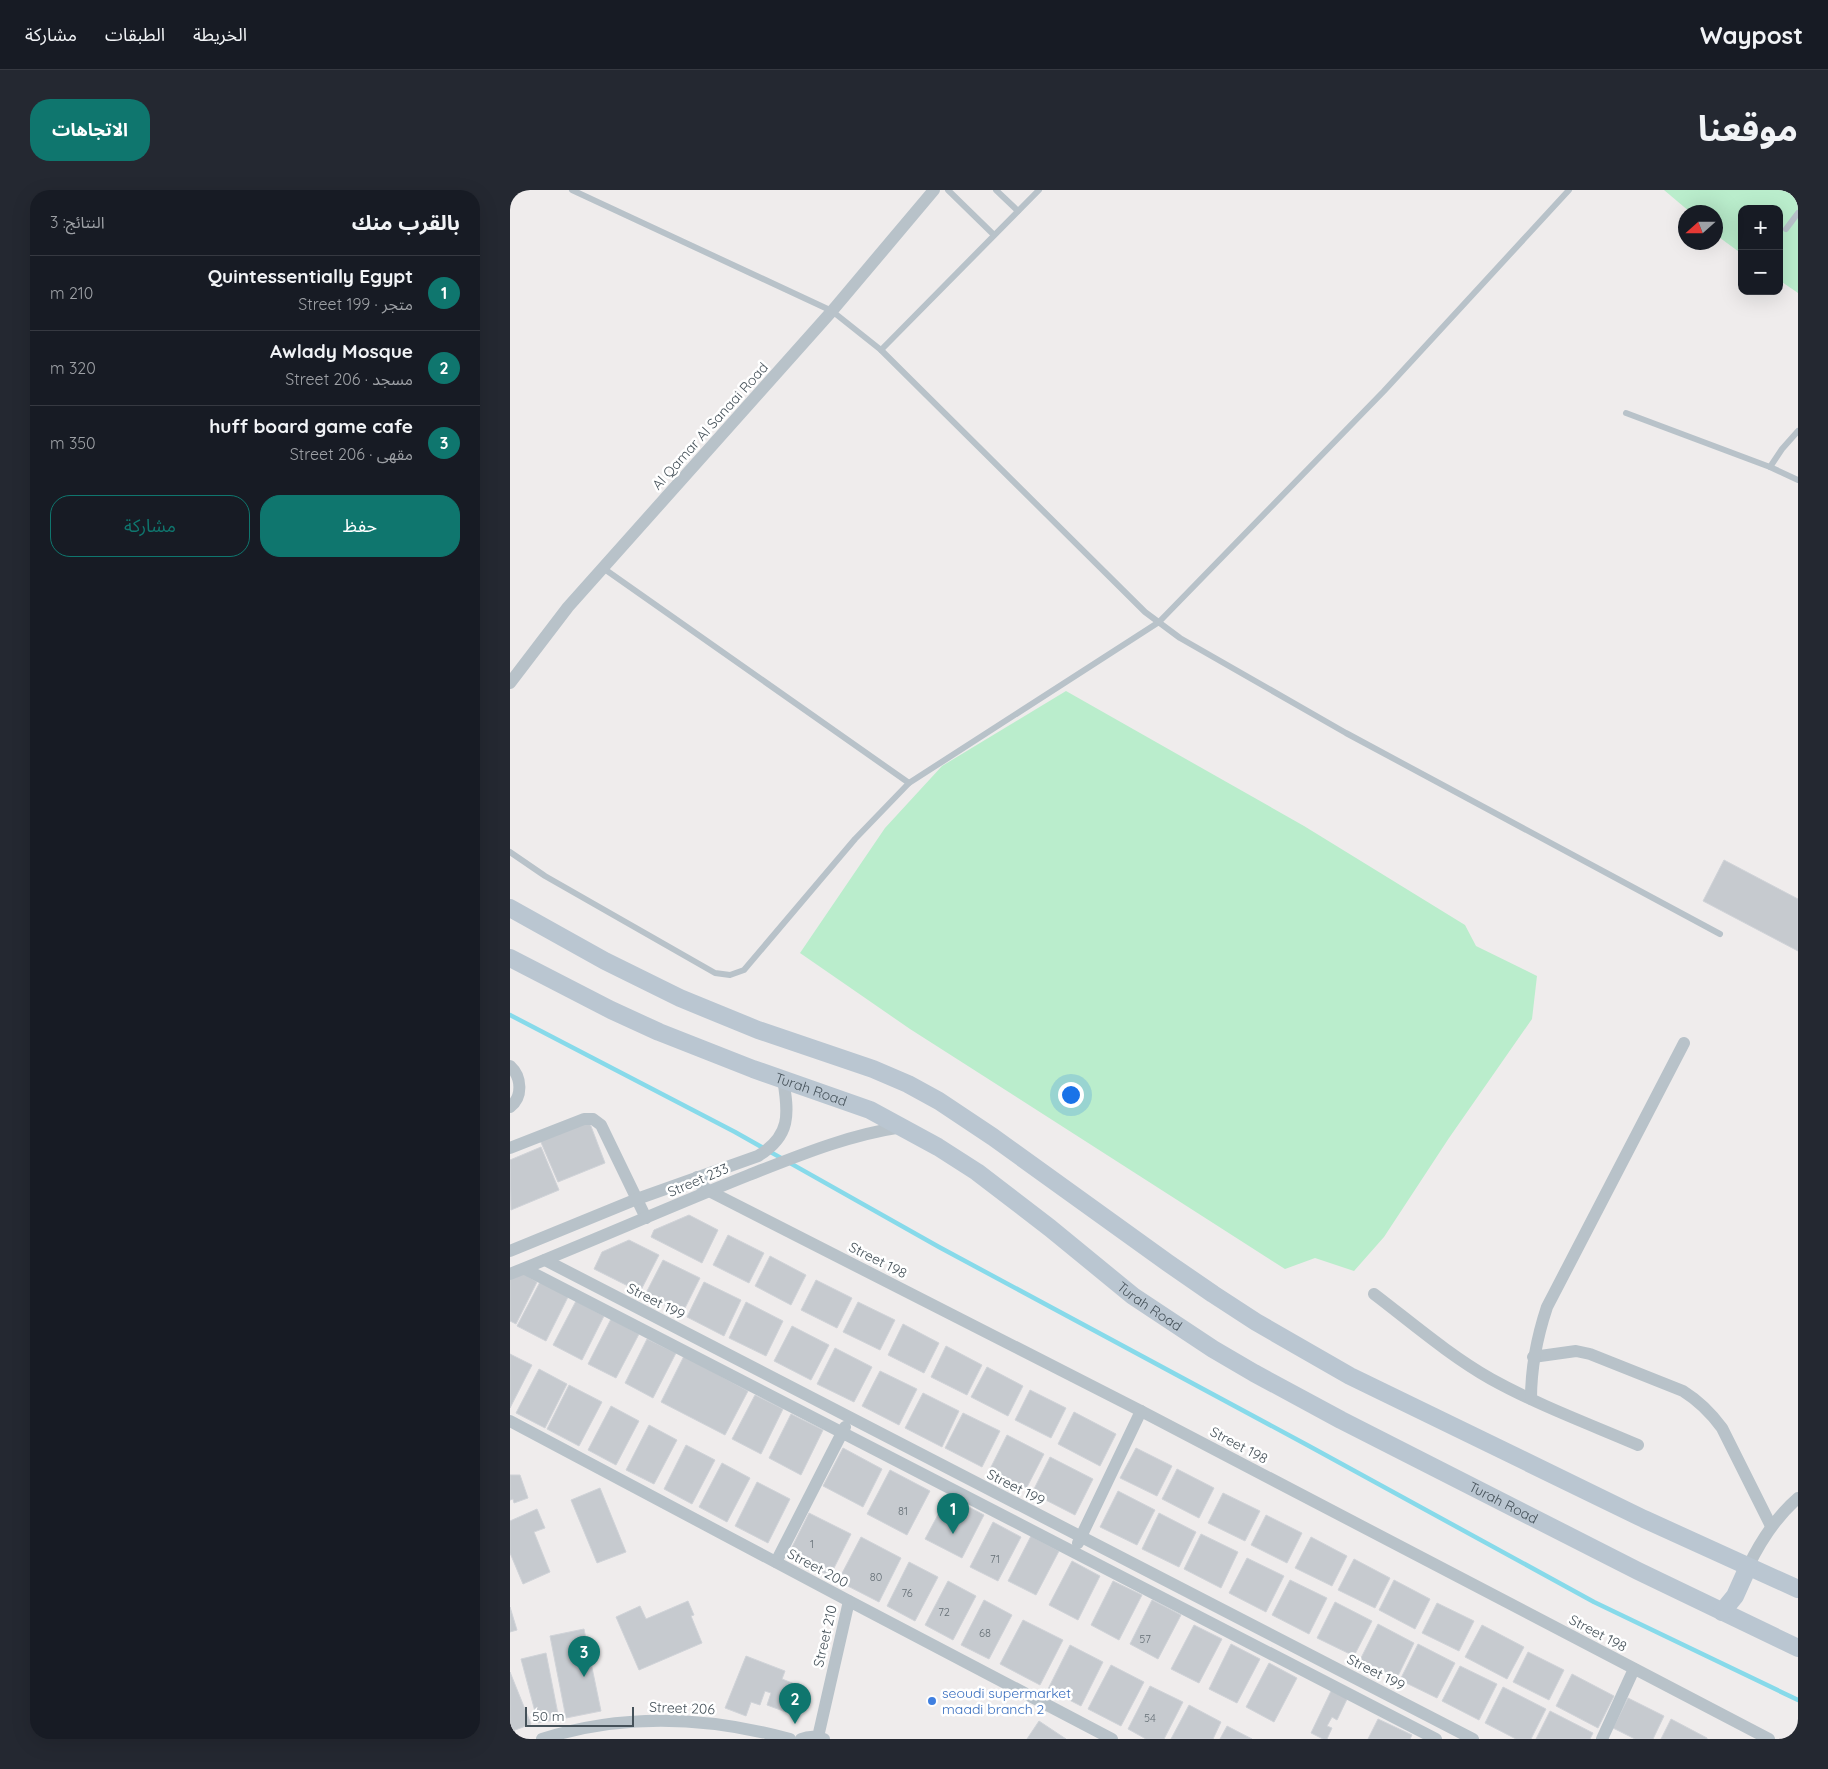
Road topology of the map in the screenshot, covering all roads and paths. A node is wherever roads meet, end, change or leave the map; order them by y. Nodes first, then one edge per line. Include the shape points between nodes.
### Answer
1 (572, 190) edge
2 (934, 190) edge
3 (948, 190) edge
4 (996, 190) edge
5 (1039, 190) edge
6 (1569, 190) edge
7 (1018, 211) junction
8 (1798, 212) edge
9 (1786, 229) dead end
10 (994, 235) junction
11 (832, 311) junction
12 (881, 350) junction
13 (1626, 413) dead end
14 (1798, 431) edge
15 (1770, 467) junction
16 (1798, 480) edge
17 (603, 568) junction
18 (1159, 622) junction
19 (510, 683) edge
20 (910, 783) junction
21 (510, 852) edge
22 (510, 908) edge
23 (1720, 934) dead end
24 (510, 958) edge
25 (1684, 1043) dead end
26 (510, 1066) edge
27 (784, 1080) junction
28 (510, 1107) edge
29 (902, 1127) junction
30 (510, 1148) edge
31 (697, 1177) junction
32 (709, 1191) junction
33 (637, 1199) junction
34 (646, 1218) junction
35 (510, 1251) edge
36 (545, 1260) junction
37 (525, 1268) junction
38 (510, 1274) edge
39 (1374, 1294) dead end
40 (1533, 1358) junction
41 (1531, 1399) junction
42 (1141, 1411) junction
43 (850, 1418) junction
44 (510, 1421) edge
45 (842, 1434) junction
46 (1638, 1445) dead end
47 (1798, 1498) edge
48 (1793, 1509) edge
49 (1771, 1526) junction
50 (1081, 1537) junction
51 (1074, 1552) junction
52 (776, 1562) junction
53 (1748, 1567) junction
54 (1798, 1590) edge
55 (849, 1602) junction
56 (1722, 1612) junction
57 (1798, 1631) edge
58 (1798, 1643) edge
59 (1798, 1648) edge
60 (1634, 1669) junction
61 (821, 1738) edge
62 (542, 1739) edge
63 (790, 1739) edge
64 (801, 1739) edge
65 (1112, 1739) edge
66 (1436, 1739) edge
67 (1473, 1739) edge
68 (1602, 1739) edge
69 (1769, 1739) edge

1 - 11 lane
2 - 11 street, Al Qamar Al Sanaai Road
3 - 10 lane
4 - 7 lane
5 - 7 lane
6 - 18 lane via 1384,391
7 - 10 lane
8 - 9 lane
10 - 12 lane
11 - 12 lane
11 - 17 street, Al Qamar Al Sanaai Road
12 - 18 lane via 1145,612
13 - 15 lane
14 - 15 lane
15 - 16 lane
17 - 19 street, Al Qamar Al Sanaai Road via 568,607
17 - 20 lane
18 - 20 lane
18 - 23 lane via 1180,638 1346,734
20 - 21 lane via 855,839 750,965 730,975 715,973 545,876
22 - 53 main road via 680,998 908,1084 993,1137 1213,1294 1342,1372
24 - 27 main road, Turah Road via 636,1022
25 - 40 street via 1548,1307
26 - 28 street via 516,1072 520,1088 515,1103
27 - 29 main road, Turah Road via 870,1110
27 - 31 street, Street 233 via 786,1122 776,1142 758,1156
29 - 32 street, Street 233 via 868,1132 835,1142
29 - 56 main road, Turah Road via 977,1172 1133,1296 1221,1354 1348,1424
30 - 33 street via 584,1119 593,1119 601,1125
31 - 32 street, Street 198
31 - 33 street, Street 233
32 - 34 street, Street 233
32 - 42 street, Street 198
33 - 34 street
33 - 35 street, Street 233
34 - 36 street, Street 233
36 - 37 street, Street 233
36 - 43 street, Street 199
37 - 38 street, Street 233
37 - 45 street
39 - 41 street via 1471,1367
40 - 41 street
40 - 49 street via 1576,1351 1590,1354 1684,1391 1710,1412 1722,1428
41 - 46 street
42 - 50 street
42 - 60 street, Street 198
43 - 45 street
43 - 50 street, Street 199
44 - 52 street, Street 200
45 - 51 street
45 - 52 street
47 - 48 street
48 - 49 street
49 - 53 street
50 - 51 street
50 - 67 street, Street 199
51 - 66 street
52 - 55 street, Street 200
53 - 54 main road
53 - 56 main road via 1735,1596
55 - 61 street, Street 210
55 - 65 street, Street 200
56 - 59 main road, Turah Road
57 - 58 main road
60 - 68 street
60 - 69 street, Street 198
61 - 64 street via 807,1736
62 - 63 street, Street 206 via 586,1728 670,1720 730,1725

